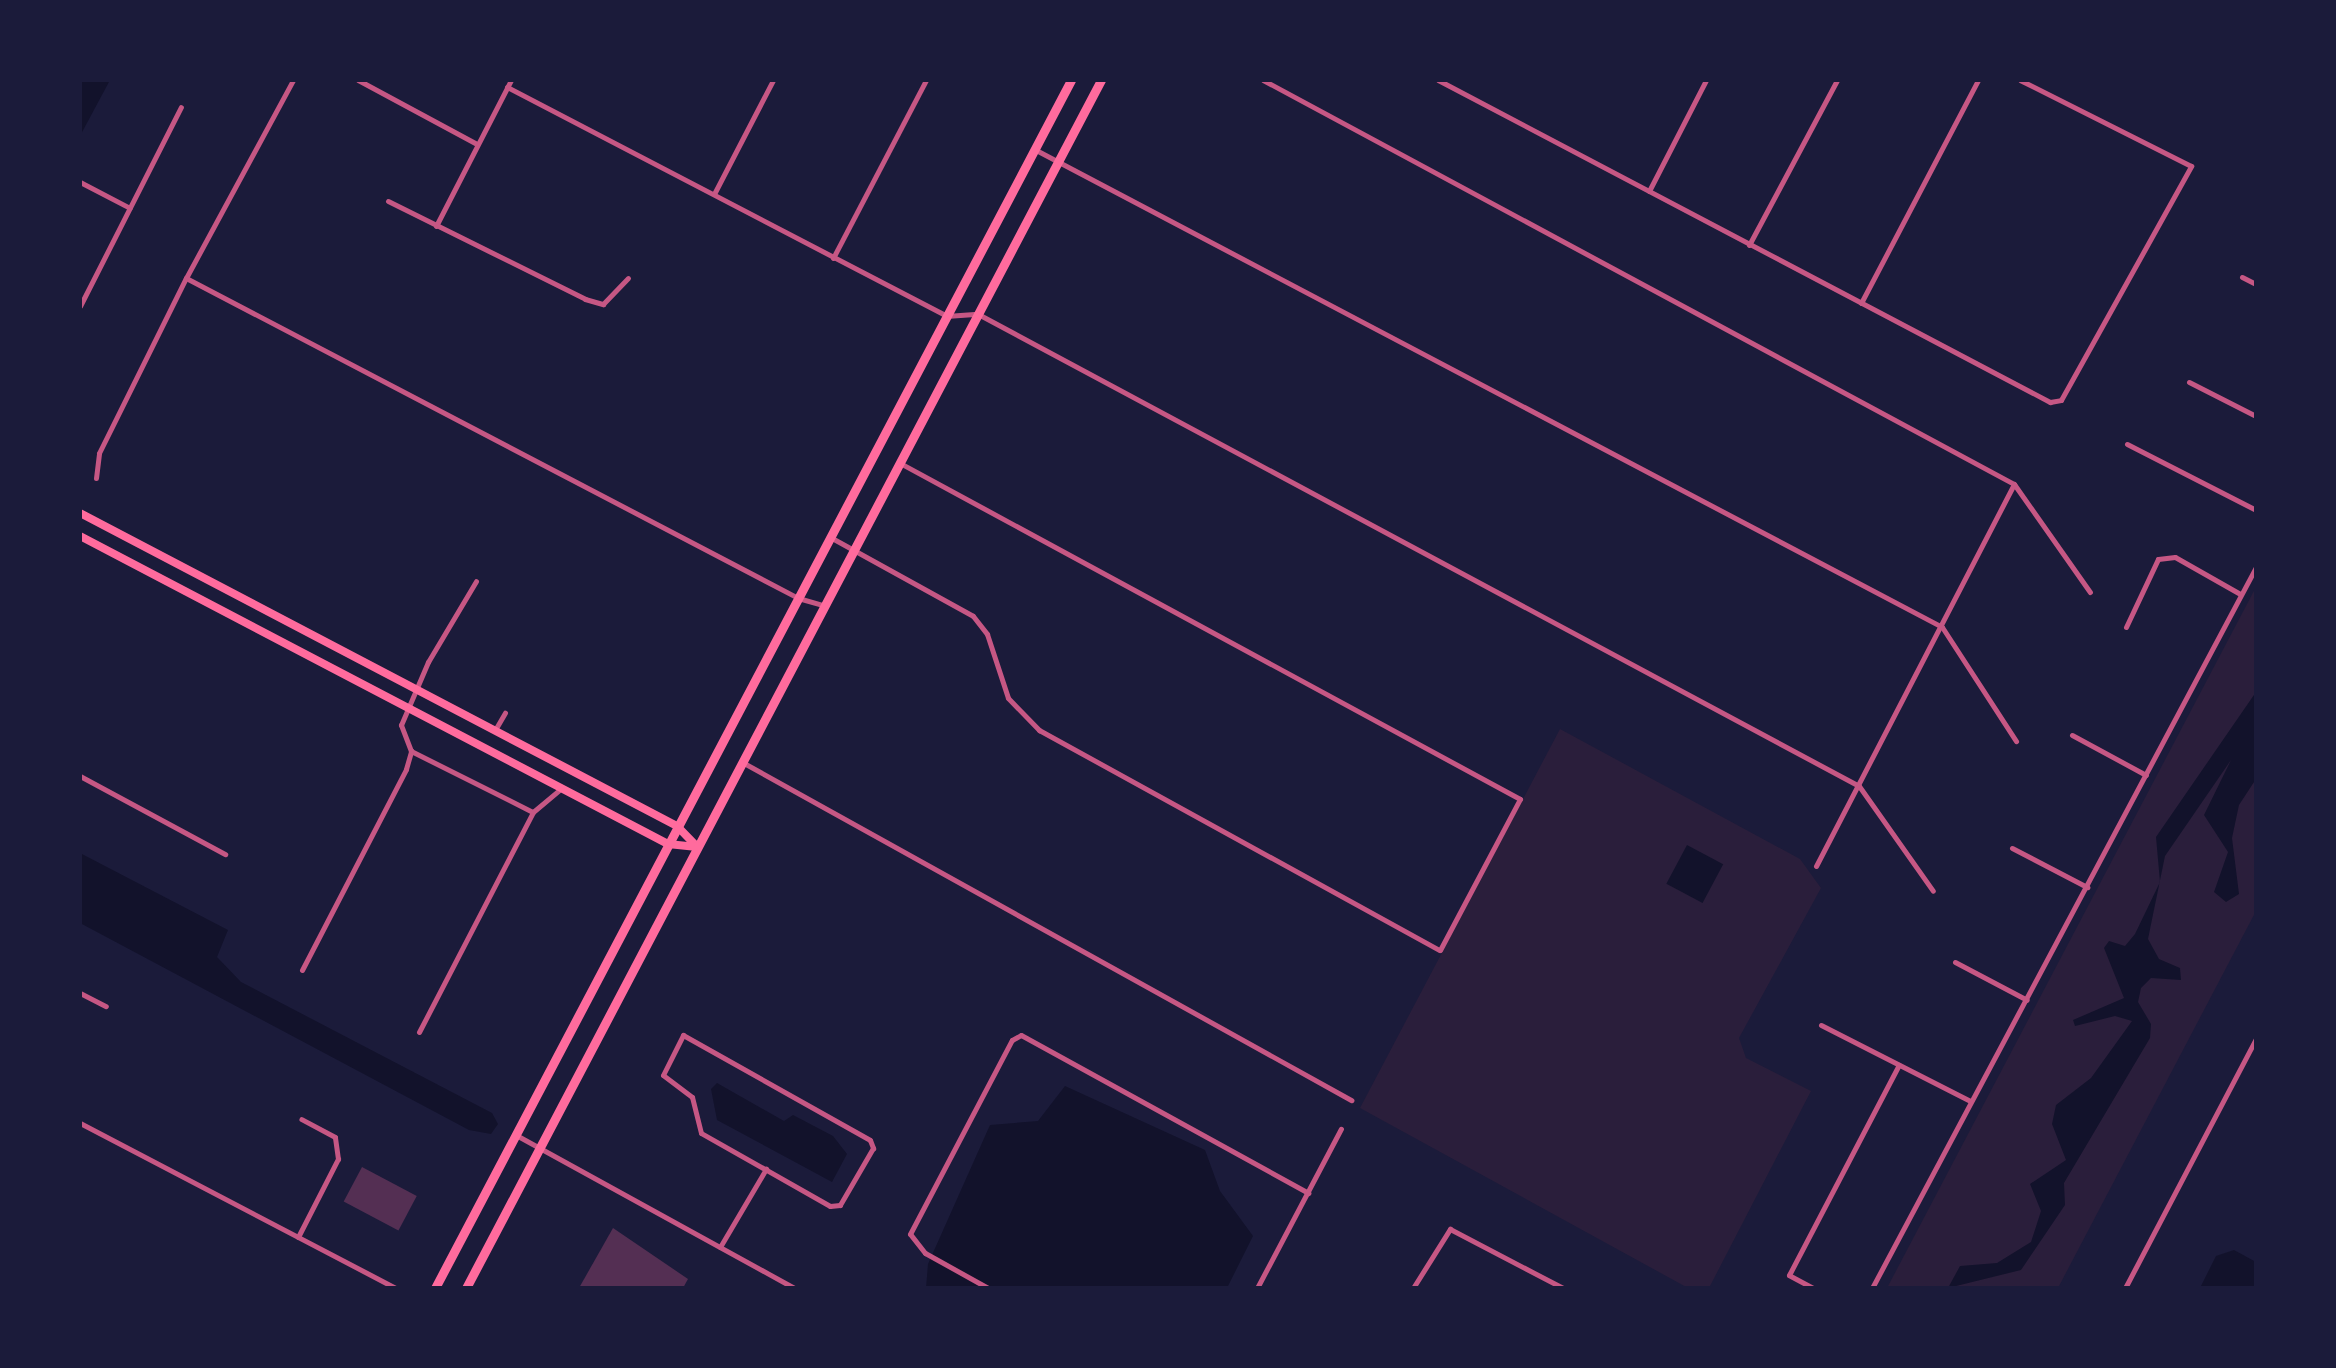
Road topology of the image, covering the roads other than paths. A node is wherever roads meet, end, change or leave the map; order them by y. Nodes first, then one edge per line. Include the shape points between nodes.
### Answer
1 (293, 80) edge
2 (358, 80) edge
3 (511, 80) edge
4 (774, 80) edge
5 (926, 80) edge
6 (1070, 80) edge
7 (1101, 80) edge
8 (1263, 80) edge
9 (1438, 80) edge
10 (1706, 80) edge
11 (1837, 80) edge
12 (1978, 80) edge
13 (2020, 80) edge
14 (507, 88) junction
15 (181, 108) dead end
16 (477, 144) junction
17 (1034, 149) junction
18 (1058, 161) junction
19 (80, 182) edge
20 (1649, 191) junction
21 (714, 194) junction
22 (388, 201) dead end
23 (130, 208) junction
24 (436, 226) junction
25 (1749, 246) junction
26 (833, 258) junction
27 (2242, 276) dead end
28 (186, 278) junction
29 (628, 278) dead end
30 (2256, 284) edge
31 (1860, 304) junction
32 (80, 306) edge
33 (978, 314) junction
34 (946, 316) junction
35 (2189, 382) dead end
36 (2256, 416) edge
37 (2127, 444) dead end
38 (900, 463) junction
39 (96, 478) dead end
40 (2014, 484) junction
41 (2256, 510) edge
42 (80, 513) edge
43 (80, 536) edge
44 (830, 537) junction
45 (854, 550) junction
46 (2256, 567) edge
47 (476, 580) dead end
48 (2090, 592) dead end
49 (2242, 594) junction
50 (798, 598) junction
51 (825, 606) junction
52 (1942, 627) junction
53 (2126, 627) dead end
54 (418, 691) junction
55 (410, 708) junction
56 (505, 713) dead end
57 (495, 730) junction
58 (2072, 735) dead end
59 (2016, 741) dead end
60 (411, 751) junction
61 (742, 762) junction
62 (2146, 774) junction
63 (80, 776) edge
64 (1860, 786) junction
65 (562, 788) junction
66 (533, 812) junction
67 (677, 826) junction
68 (668, 844) junction
69 (697, 847) junction
70 (2012, 848) dead end
71 (225, 854) dead end
72 (1816, 866) dead end
73 (2087, 887) junction
74 (1933, 891) dead end
75 (1955, 962) dead end
76 (302, 970) dead end
77 (80, 993) edge
78 (2027, 1000) junction
79 (106, 1006) dead end
80 (1821, 1025) dead end
81 (419, 1032) dead end
82 (2256, 1038) edge
83 (1899, 1065) junction
84 (1351, 1100) dead end
85 (1971, 1102) junction
86 (301, 1119) dead end
87 (80, 1123) edge
88 (1341, 1129) dead end
89 (516, 1134) junction
90 (540, 1146) junction
91 (766, 1169) junction
92 (1308, 1193) junction
93 (298, 1237) junction
94 (720, 1246) junction
95 (1544, 1276) junction
96 (395, 1288) edge
97 (435, 1288) edge
98 (466, 1288) edge
99 (794, 1288) edge
100 (988, 1288) edge
101 (1257, 1288) edge
102 (1413, 1288) edge
103 (1538, 1288) edge
104 (1564, 1288) edge
105 (1813, 1288) edge
106 (1872, 1288) edge
107 (2125, 1288) edge

1 - 28 street
2 - 16 street
3 - 14 street
4 - 21 street
5 - 26 street
6 - 17 main road
7 - 18 main road
8 - 40 street
9 - 20 street
10 - 20 street
11 - 25 street
12 - 31 street
13 - 31 street via 2191,166 2061,400 2050,402
14 - 16 street
14 - 21 street
15 - 23 street
16 - 24 street
17 - 18 street
17 - 34 main road
18 - 33 main road
18 - 52 street
19 - 23 street
20 - 25 street
21 - 26 street
22 - 24 street
23 - 32 street
24 - 29 street via 603,304
25 - 31 street
26 - 34 street
27 - 30 street
28 - 39 street via 99,453
28 - 50 street
33 - 34 street
33 - 38 main road
33 - 64 street
34 - 44 main road
35 - 36 street
37 - 41 street
38 - 45 main road
38 - 45 street via 1520,799 1440,950 1027,722 1008,698 987,634 973,616
40 - 48 street
40 - 52 street
42 - 54 main road
43 - 55 main road
44 - 45 street
44 - 50 main road
45 - 51 main road
46 - 49 street
47 - 54 street
49 - 53 street via 2175,557 2158,559
49 - 62 street
50 - 51 street
50 - 67 main road
51 - 61 main road
52 - 59 street
52 - 64 street
54 - 55 street
54 - 57 main road
55 - 60 street via 401,725
55 - 65 main road
56 - 57 street
57 - 67 main road
58 - 62 street
60 - 66 street
60 - 76 street
61 - 69 main road
61 - 84 street
62 - 73 street
63 - 71 street
64 - 72 street
64 - 74 street
65 - 66 street
65 - 68 main road
66 - 81 street
67 - 68 main road
67 - 69 main road
68 - 69 main road
68 - 89 main road
69 - 90 main road
70 - 73 street
73 - 78 street
75 - 78 street
77 - 79 street
78 - 85 street
80 - 83 street
82 - 107 street
83 - 85 street
83 - 105 street via 1789,1275
85 - 106 street
86 - 93 street via 335,1137 338,1160
87 - 93 street
88 - 92 street
89 - 90 street
89 - 97 main road
90 - 94 street
90 - 98 main road
91 - 91 street via 702,1133 692,1096 666,1081 684,1035 870,1140 873,1148 847,1196 830,1206
91 - 94 street
92 - 100 street via 1021,1036 1012,1040 910,1234 925,1254
92 - 101 street
93 - 96 street
94 - 99 street
95 - 102 street via 1450,1229
95 - 103 street
95 - 104 street

